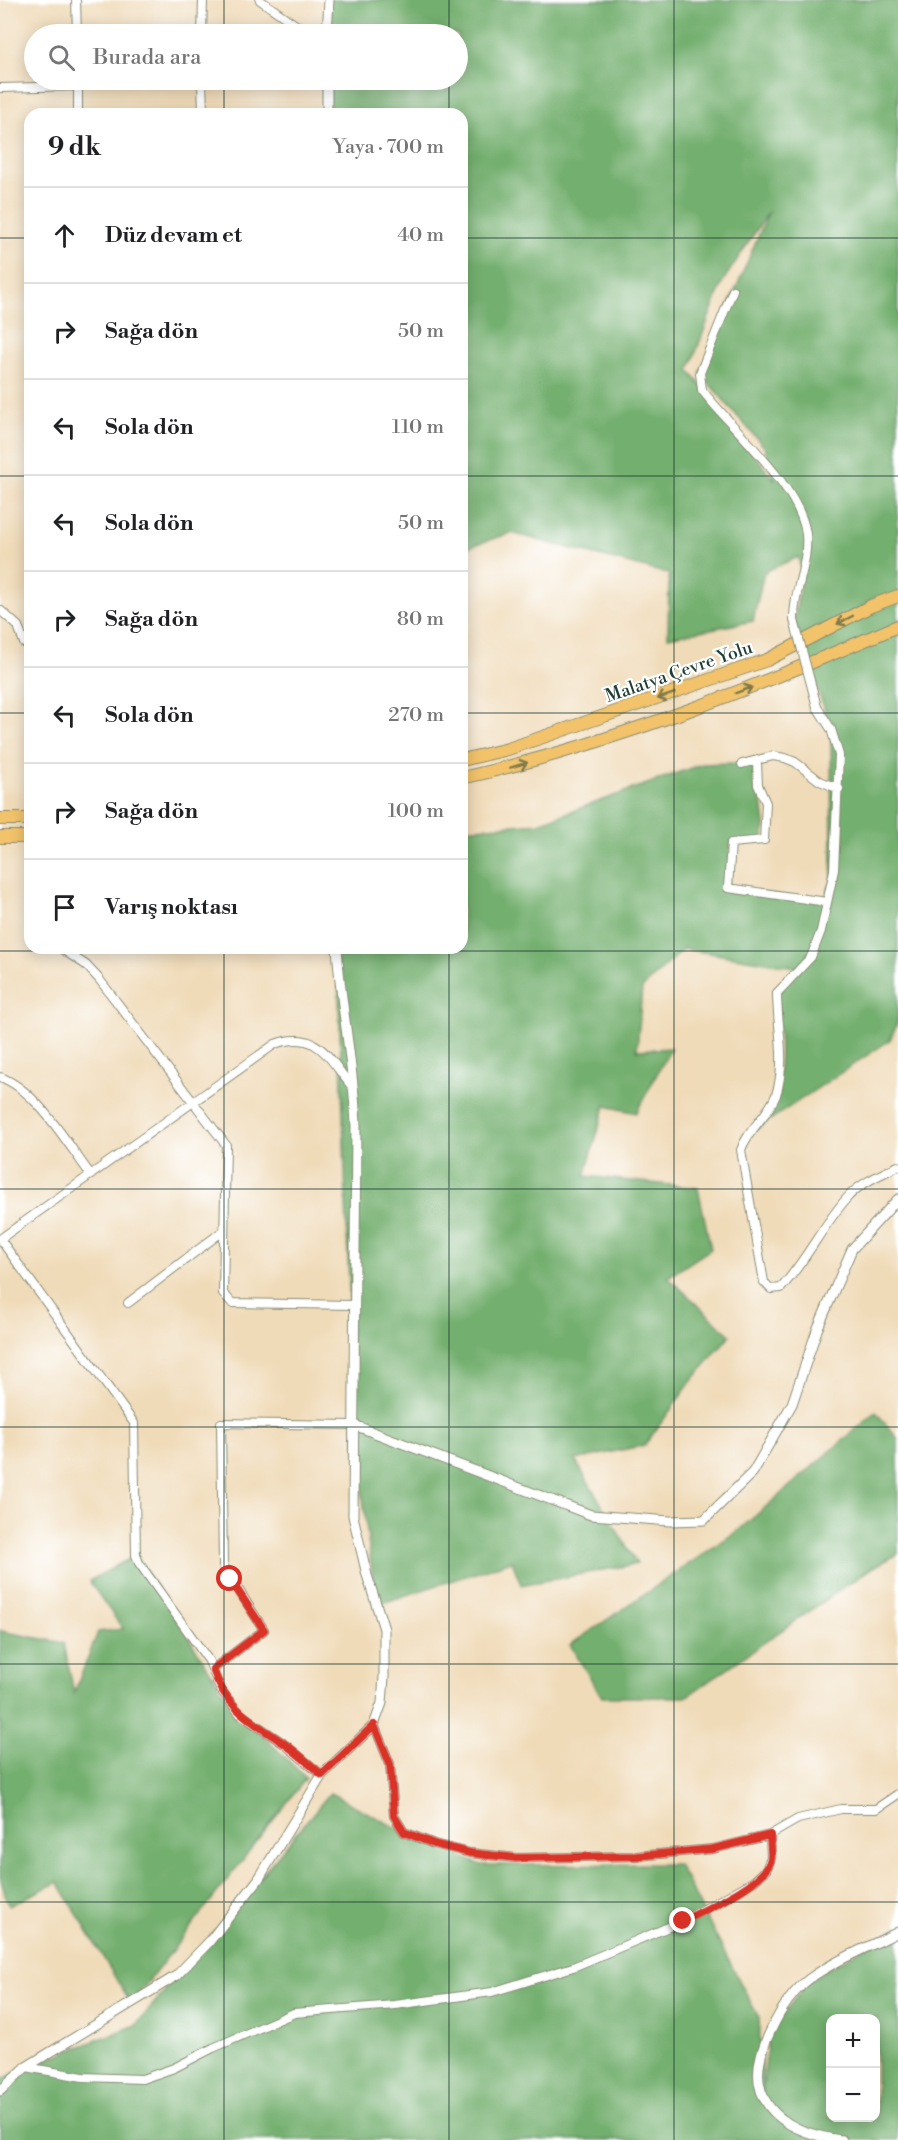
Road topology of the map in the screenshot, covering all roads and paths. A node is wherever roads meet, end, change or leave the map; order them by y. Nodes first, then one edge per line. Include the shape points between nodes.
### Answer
1 (76, 0) edge
2 (203, 0) edge
3 (260, 0) edge
4 (328, 0) edge
5 (77, 24) edge
6 (202, 24) edge
7 (295, 24) edge
8 (327, 24) edge
9 (24, 86) edge
10 (0, 88) edge
11 (78, 90) edge
12 (202, 90) edge
13 (327, 90) edge
14 (78, 108) edge
15 (203, 108) edge
16 (327, 108) edge
17 (733, 290) dead end
18 (898, 596) edge
19 (0, 610) edge
20 (898, 626) edge
21 (24, 643) dead end
22 (468, 759) edge
23 (756, 762) junction
24 (742, 764) dead end
25 (468, 777) edge
26 (839, 789) junction
27 (0, 819) edge
28 (24, 819) edge
29 (0, 837) edge
30 (24, 837) edge
31 (827, 902) junction
32 (69, 954) edge
33 (337, 954) edge
34 (0, 1077) edge
35 (355, 1090) junction
36 (194, 1101) junction
37 (898, 1166) edge
38 (92, 1175) junction
39 (898, 1199) edge
40 (223, 1231) junction
41 (128, 1303) dead end
42 (354, 1305) junction
43 (354, 1425) junction
44 (213, 1669) junction
45 (374, 1725) junction
46 (322, 1775) junction
47 (898, 1794) edge
48 (770, 1835) junction
49 (898, 1932) edge
50 (26, 2067) junction
51 (2, 2088) edge
52 (842, 2140) edge

1 - 5 street
2 - 6 street
3 - 7 street
4 - 8 street
9 - 10 street
11 - 14 street
12 - 15 street
13 - 16 street
17 - 26 street, bridge via 700,373 702,390 787,490 800,513 806,533 806,554 793,606 794,620 817,707 831,729 839,755
18 -> 22 highway, Malatya Çevre Yolu via 767,660 508,749
19 - 21 street via 18,626
25 -> 20 highway, Malatya Çevre Yolu via 649,726
23 - 24 street
23 - 26 street via 773,756 785,758 820,782
23 - 31 street via 758,785 766,803 764,840 731,843 728,888
26 - 31 street via 834,870
27 - 28 highway
29 - 30 highway
31 - 37 street via 811,957 777,993 782,1030 776,1095 741,1150 764,1282 771,1289 781,1288 847,1197
32 - 36 street via 99,979
33 - 35 street via 342,1013
34 - 38 street via 31,1096
35 - 36 street via 316,1044 300,1038 275,1044
35 - 42 street
36 - 38 street
36 - 40 street via 228,1153
38 - 44 street via 0,1239 134,1423 136,1554 145,1573
39 - 43 street via 852,1250 817,1330 792,1404 753,1472 704,1521 591,1515
40 - 41 street
40 - 42 street via 223,1293 232,1303
42 - 43 street
43 - 44 street via 221,1423 223,1565 264,1630
43 - 45 street via 353,1516 384,1629 382,1703
44 - 46 street via 220,1689 240,1714
45 - 46 street
45 - 48 street via 390,1764 394,1816 404,1832 434,1844 516,1858 637,1856 713,1849
46 - 50 street via 258,1880 209,1942 176,1976
47 - 48 street via 876,1809 841,1809 798,1819
48 - 50 street via 771,1858 766,1870 754,1881 683,1921 573,1967 492,1992 294,2013 142,2079 83,2077
49 - 52 street via 809,1980 781,2008 763,2045 757,2073 763,2099 785,2123 813,2136
50 - 51 street

